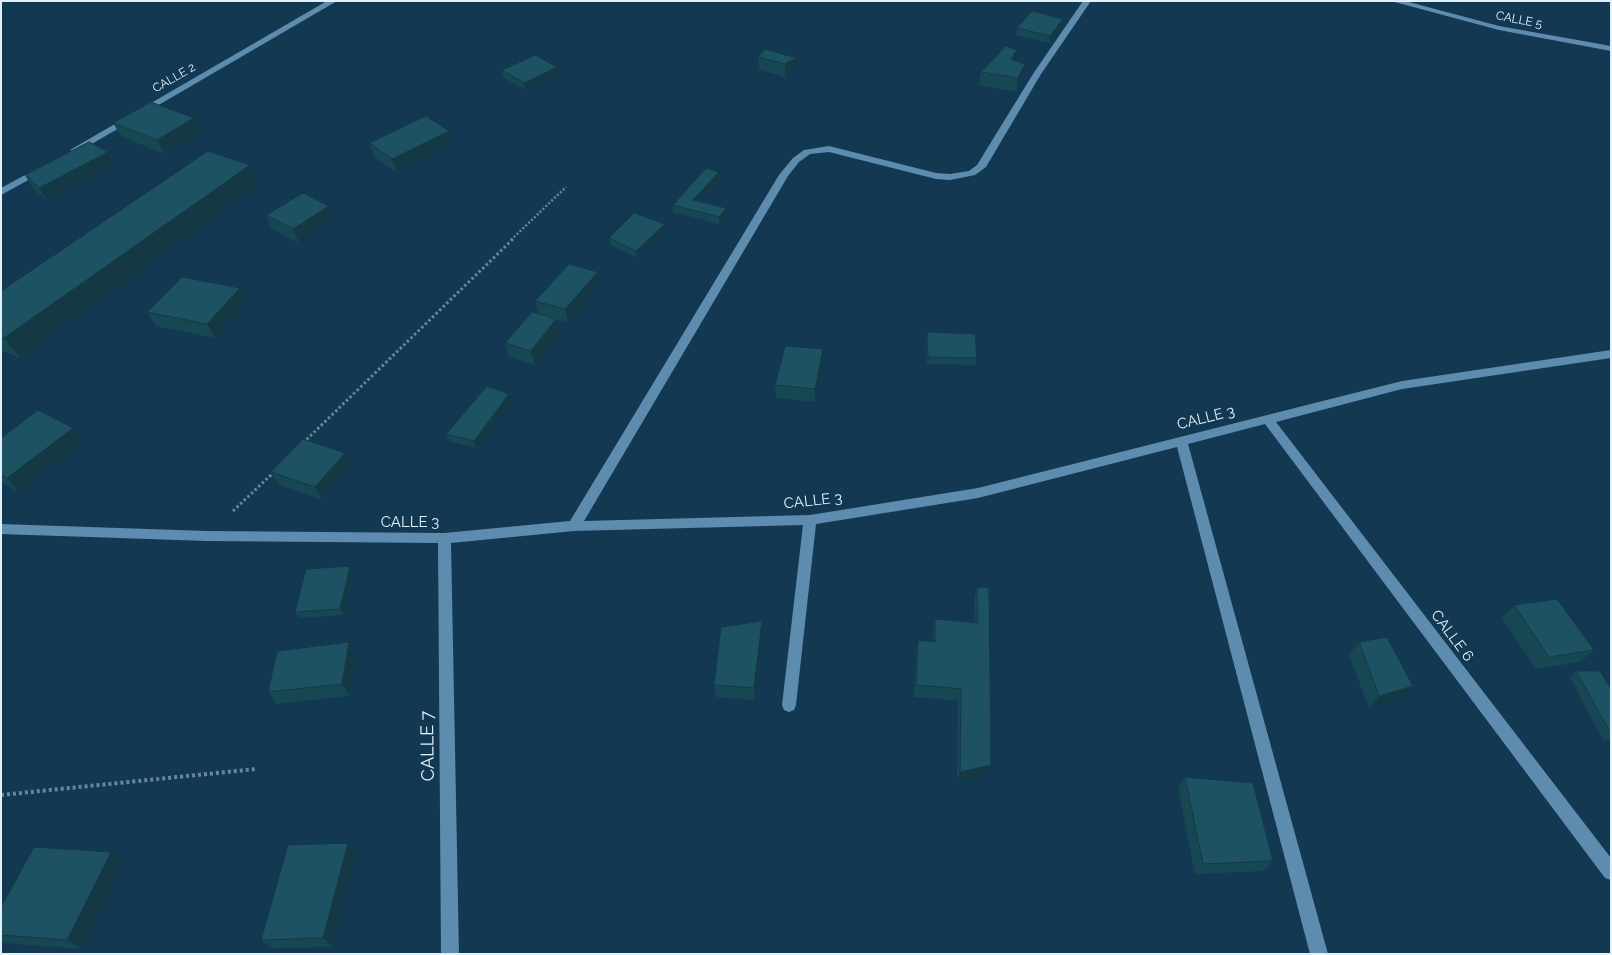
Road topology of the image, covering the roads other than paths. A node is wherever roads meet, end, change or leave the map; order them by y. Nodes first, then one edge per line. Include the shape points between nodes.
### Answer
1 (333, 1) edge
2 (1087, 1) edge
3 (1395, 1) edge
4 (1611, 49) edge
5 (69, 153) edge
6 (52, 163) edge
7 (1, 192) edge
8 (1611, 354) edge
9 (1267, 419) junction
10 (1181, 441) junction
11 (810, 520) junction
12 (574, 526) junction
13 (1, 528) edge
14 (444, 538) junction
15 (789, 705) dead end
16 (1611, 872) edge
17 (450, 954) edge
18 (1319, 954) edge

1 - 5 street, CALLE 2
2 - 12 street via 1037,74 981,167 972,173 936,176 829,149 807,152 796,160
3 - 4 street, CALLE 5 via 1499,28
6 - 7 street
8 - 9 street, CALLE 3 via 1402,386
9 - 10 street, CALLE 3
9 - 16 street, CALLE 6
10 - 11 street, CALLE 3 via 978,492
10 - 18 street
11 - 12 street, CALLE 3
11 - 15 street
12 - 14 street, CALLE 3
13 - 14 street, CALLE 3 via 207,536
14 - 17 street, CALLE 7

